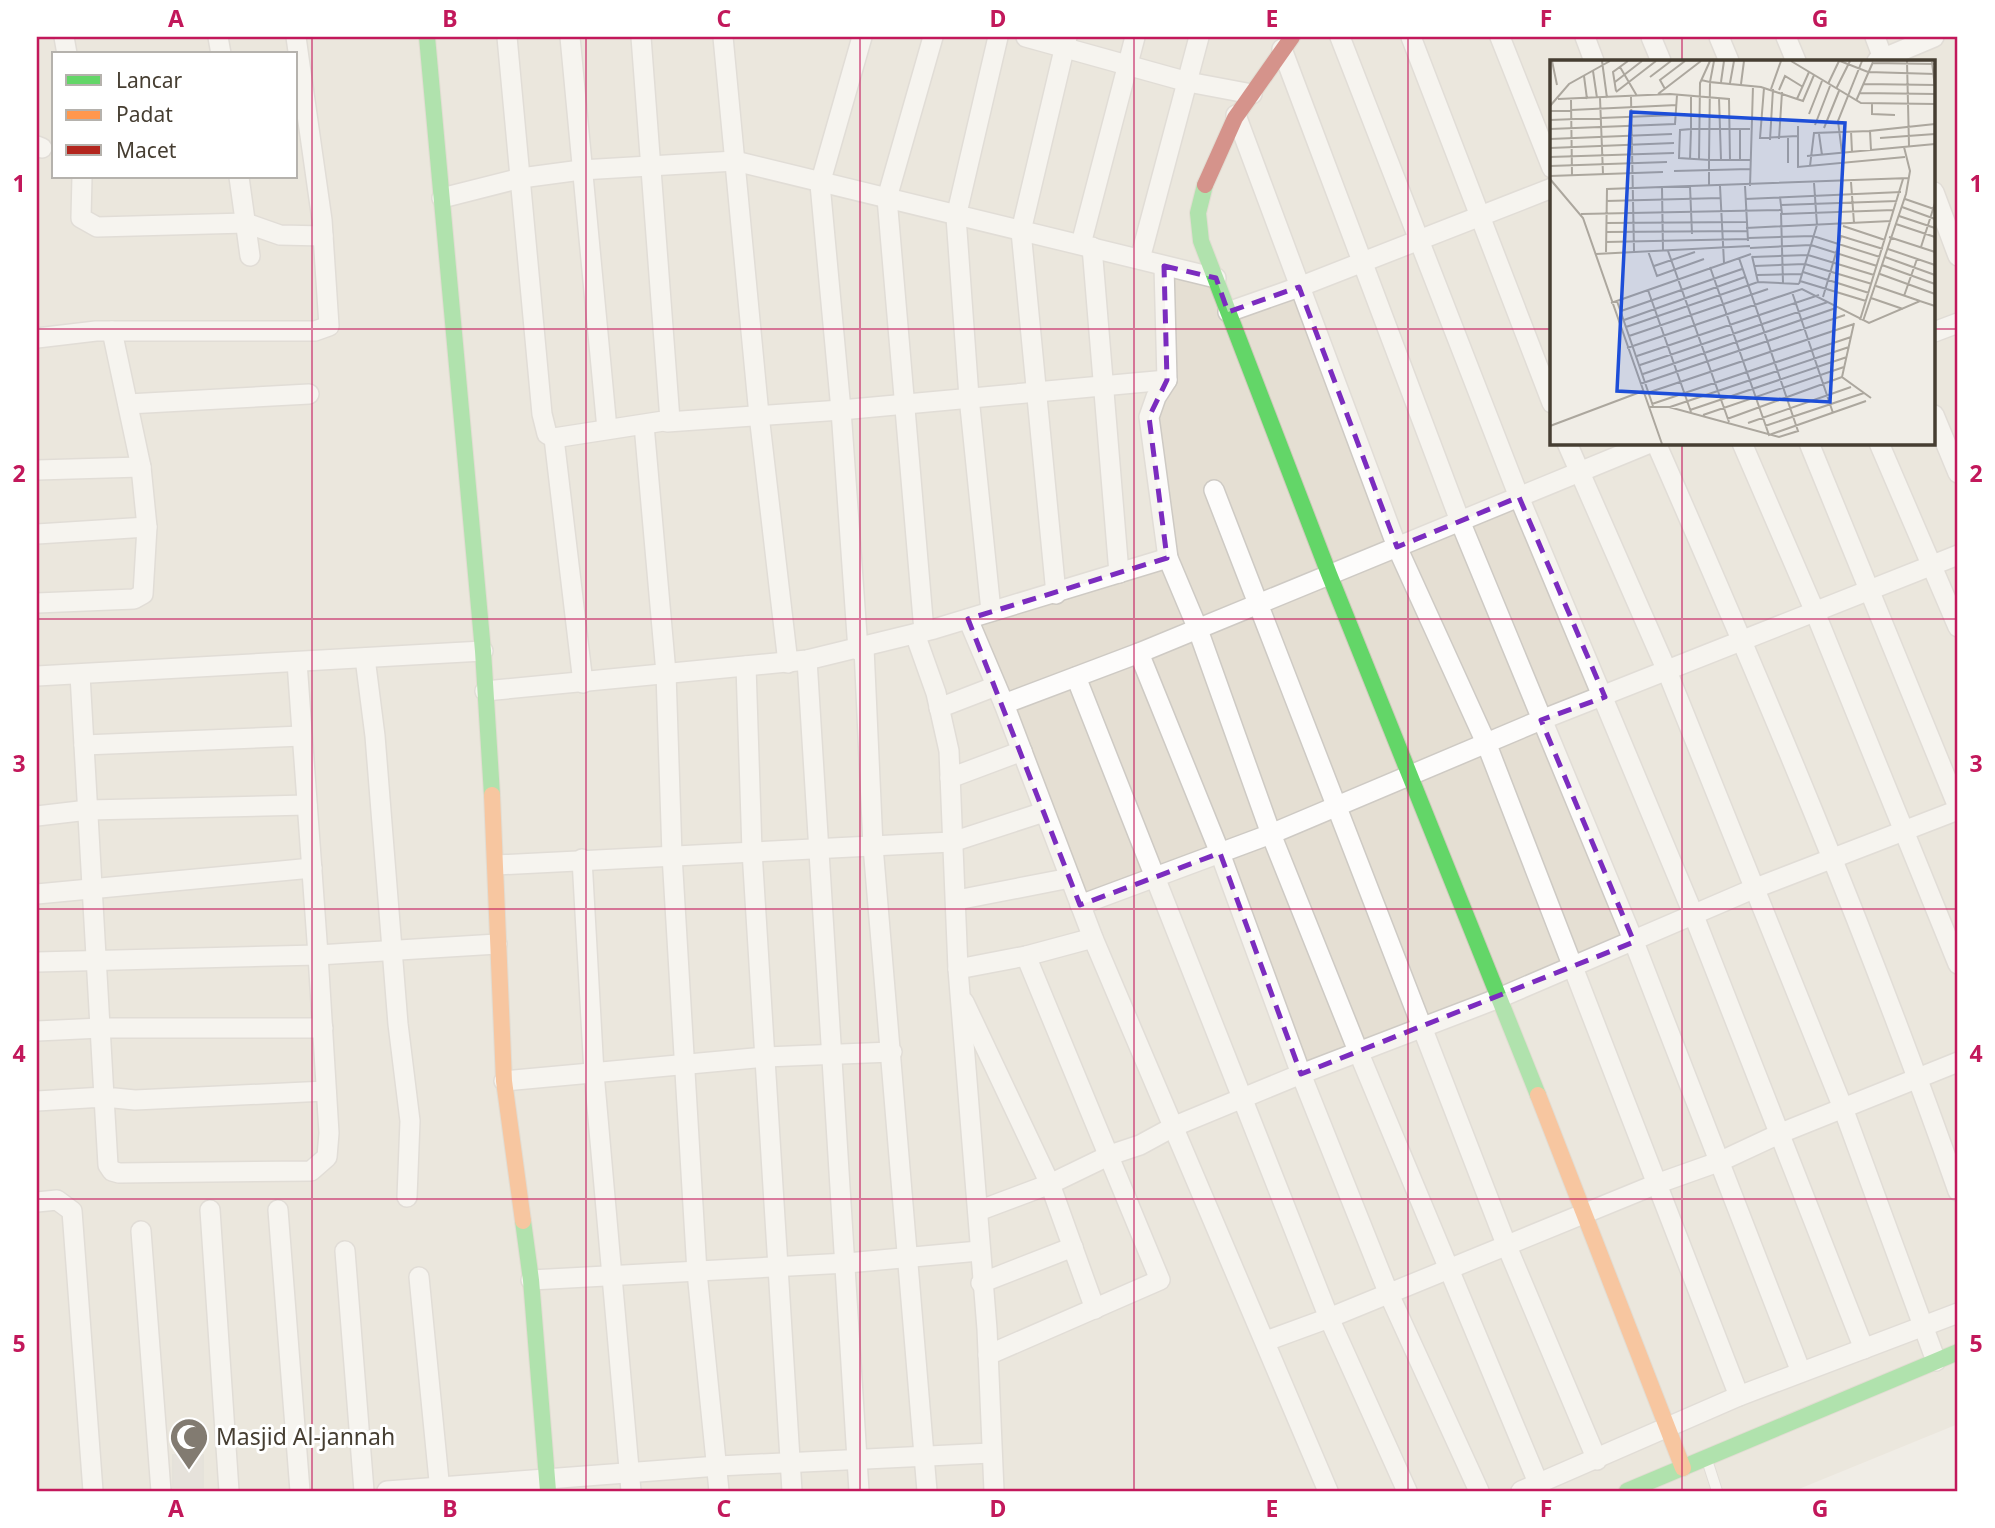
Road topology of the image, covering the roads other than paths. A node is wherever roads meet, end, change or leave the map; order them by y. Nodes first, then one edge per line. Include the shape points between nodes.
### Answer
1 (296, 37) edge
2 (427, 37) edge
3 (507, 37) edge
4 (570, 37) edge
5 (641, 37) edge
6 (723, 37) edge
7 (862, 37) edge
8 (933, 37) edge
9 (998, 37) edge
10 (1026, 37) edge
11 (1135, 37) edge
12 (1199, 37) edge
13 (1340, 37) edge
14 (1411, 37) edge
15 (1500, 37) edge
16 (1585, 37) edge
17 (1651, 37) edge
18 (1719, 37) edge
19 (1786, 37) edge
20 (1875, 37) edge
21 (1934, 37) edge
22 (1065, 42) edge
23 (1287, 43) edge
24 (1594, 60) edge
25 (1661, 60) edge
26 (1729, 60) edge
27 (1796, 60) edge
28 (1881, 60) edge
29 (1128, 66) junction
30 (1188, 82) junction
31 (1251, 94) junction
32 (1236, 115) junction
33 (735, 161) junction
34 (1550, 163) edge
35 (650, 167) junction
36 (581, 170) junction
37 (239, 178) edge
38 (521, 178) junction
39 (86, 180) edge
40 (820, 184) junction
41 (1550, 189) edge
42 (1936, 197) edge
43 (442, 198) junction
44 (887, 198) junction
45 (1481, 216) junction
46 (956, 217) junction
47 (246, 223) junction
48 (1021, 231) junction
49 (323, 236) junction
50 (1421, 240) junction
51 (1087, 245) junction
52 (250, 256) dead end
53 (1958, 256) edge
54 (1140, 259) junction
55 (1362, 263) junction
56 (1164, 266) junction
57 (1216, 278) junction
58 (1299, 287) junction
59 (1228, 312) junction
60 (1958, 323) edge
61 (113, 331) junction
62 (1936, 331) edge
63 (37, 338) edge
64 (1167, 380) junction
65 (1102, 384) junction
66 (1034, 391) junction
67 (309, 394) dead end
68 (969, 397) junction
69 (1550, 398) edge
70 (905, 402) junction
71 (128, 404) junction
72 (841, 410) junction
73 (759, 415) junction
74 (1936, 420) edge
75 (667, 422) junction
76 (644, 425) junction
77 (607, 429) junction
78 (554, 438) junction
79 (1567, 444) edge
80 (1648, 444) edge
81 (1656, 444) edge
82 (1742, 444) edge
83 (1810, 444) edge
84 (1879, 444) edge
85 (141, 467) junction
86 (37, 470) edge
87 (1578, 472) junction
88 (1958, 473) edge
89 (1214, 490) dead end
90 (1519, 497) junction
91 (1460, 521) junction
92 (147, 527) junction
93 (37, 534) edge
94 (1398, 547) junction
95 (1958, 555) edge
96 (1168, 558) junction
97 (1933, 564) junction
98 (1119, 573) junction
99 (1329, 574) junction
100 (1872, 589) junction
101 (1056, 594) junction
102 (37, 603) edge
103 (1258, 604) junction
104 (991, 611) junction
105 (1815, 612) junction
106 (968, 619) junction
107 (1197, 627) junction
108 (1958, 627) edge
109 (920, 633) junction
110 (1743, 640) junction
111 (861, 649) junction
112 (483, 651) junction
113 (1139, 653) junction
114 (365, 658) junction
115 (297, 662) junction
116 (798, 662) junction
117 (746, 666) junction
118 (1667, 671) junction
119 (666, 673) junction
120 (80, 675) junction
121 (37, 676) edge
122 (1076, 677) junction
123 (583, 683) junction
124 (996, 685) junction
125 (485, 691) junction
126 (1605, 697) junction
127 (1004, 704) junction
128 (939, 708) junction
129 (1541, 720) junction
130 (302, 736) junction
131 (84, 745) junction
132 (1487, 745) junction
133 (1022, 751) junction
134 (1412, 773) junction
135 (950, 778) junction
136 (307, 805) junction
137 (1337, 806) junction
138 (1958, 808) edge
139 (88, 810) junction
140 (1044, 812) junction
141 (37, 816) edge
142 (1905, 829) junction
143 (1271, 834) junction
144 (952, 842) junction
145 (873, 846) junction
146 (821, 848) junction
147 (752, 851) junction
148 (1220, 853) junction
149 (672, 855) junction
150 (582, 859) junction
151 (1830, 859) junction
152 (497, 865) junction
153 (312, 868) junction
154 (1155, 877) junction
155 (1070, 878) junction
156 (92, 889) junction
157 (1753, 889) junction
158 (37, 894) edge
159 (957, 900) junction
160 (1080, 905) junction
161 (1694, 916) junction
162 (1093, 938) junction
163 (1633, 942) junction
164 (497, 944) junction
165 (393, 952) junction
166 (318, 955) junction
167 (1026, 956) junction
168 (96, 959) junction
169 (37, 962) edge
170 (1958, 964) edge
171 (1571, 966) junction
172 (958, 969) junction
173 (960, 992) junction
174 (1499, 998) junction
175 (1424, 1027) junction
176 (101, 1028) junction
177 (323, 1028) junction
178 (37, 1031) edge
179 (1358, 1051) junction
180 (833, 1052) junction
181 (892, 1052) junction
182 (765, 1057) junction
183 (1958, 1062) edge
184 (684, 1066) junction
185 (594, 1073) junction
186 (1301, 1074) junction
187 (1918, 1076) junction
188 (504, 1081) junction
189 (326, 1091) junction
190 (104, 1097) junction
191 (1243, 1099) junction
192 (37, 1101) edge
193 (1843, 1108) junction
194 (1175, 1126) junction
195 (1781, 1133) junction
196 (1110, 1155) junction
197 (1721, 1161) junction
198 (1659, 1182) junction
199 (1050, 1184) junction
200 (1958, 1191) edge
201 (407, 1197) dead end
202 (37, 1202) edge
203 (210, 1210) dead end
204 (278, 1210) dead end
205 (978, 1212) junction
206 (1586, 1213) junction
207 (141, 1231) dead end
208 (1506, 1244) junction
209 (1073, 1247) junction
210 (345, 1251) dead end
211 (979, 1251) junction
212 (908, 1256) junction
213 (846, 1263) junction
214 (779, 1267) junction
215 (1448, 1267) junction
216 (697, 1272) junction
217 (611, 1276) junction
218 (419, 1277) dead end
219 (531, 1280) junction
220 (981, 1283) junction
221 (1388, 1292) junction
222 (1095, 1309) junction
223 (1958, 1313) edge
224 (1329, 1318) junction
225 (1923, 1326) junction
226 (1266, 1340) junction
227 (1864, 1349) junction
228 (1958, 1352) edge
229 (988, 1354) junction
230 (1937, 1361) junction
231 (1801, 1372) junction
232 (1739, 1396) junction
233 (1667, 1428) junction
234 (991, 1453) junction
235 (925, 1456) junction
236 (857, 1458) junction
237 (1597, 1460) junction
238 (1707, 1460) junction
239 (790, 1461) junction
240 (718, 1466) junction
241 (1683, 1468) junction
242 (631, 1483) edge
243 (548, 1485) edge
244 (1530, 1488) edge
245 (440, 1489) edge
246 (93, 1491) edge
247 (161, 1491) edge
248 (229, 1491) edge
249 (300, 1491) edge
250 (364, 1491) edge
251 (387, 1491) edge
252 (719, 1491) edge
253 (792, 1491) edge
254 (859, 1491) edge
255 (927, 1491) edge
256 (994, 1491) edge
257 (1328, 1491) edge
258 (1407, 1491) edge
259 (1479, 1491) edge
260 (1627, 1491) edge
261 (1717, 1491) edge

1 - 49 street
2 - 43 street
3 - 38 street
4 - 36 street
5 - 35 street
6 - 33 street
7 - 40 street
8 - 44 street
9 - 46 street
10 - 22 street
11 - 29 street
12 - 30 street
13 - 50 street
14 - 45 street
15 - 34 street
16 - 24 street
17 - 25 street
18 - 26 street
19 - 27 street
20 - 28 street
21 - 28 street
22 - 29 street
22 - 48 street
23 - 31 street
23 - 55 street
29 - 30 street
29 - 51 street
30 - 31 street
30 - 54 street
31 - 32 street
32 - 57 street via 1198,211 1201,241
32 - 58 street
33 - 35 street
33 - 40 street
33 - 73 street
35 - 36 street
35 - 75 street via 671,415
36 - 38 street
36 - 77 street
37 - 47 street
38 - 43 street
38 - 78 street via 542,414 547,435
39 - 47 street via 81,218 97,227
40 - 44 street
40 - 72 street
41 - 45 street
42 - 53 street
43 - 112 street
44 - 46 street
44 - 70 street
45 - 50 street
45 - 69 street
46 - 48 street
46 - 68 street
47 - 49 street via 280,235
47 - 52 street
48 - 51 street
48 - 66 street
49 - 61 street via 329,327 315,331
50 - 55 street
50 - 90 street
51 - 54 street
51 - 65 street
54 - 56 street
55 - 58 street
55 - 91 street
56 - 57 street
56 - 64 street
57 - 59 street
58 - 59 street
58 - 94 street
59 - 99 street
60 - 62 street
61 - 63 street
61 - 71 street
64 - 65 street
64 - 96 street via 1149,417
65 - 66 street
65 - 98 street
66 - 68 street
66 - 101 street
67 - 71 street
68 - 70 street
68 - 104 street
70 - 72 street
70 - 109 street
71 - 85 street
72 - 73 street
72 - 111 street
73 - 75 street
73 - 116 street
74 - 88 street
75 - 76 street
76 - 77 street
76 - 119 street
77 - 78 street
78 - 123 street
79 - 87 street
80 - 87 street
81 - 110 street
82 - 105 street
83 - 100 street
84 - 97 street
85 - 86 street
85 - 92 street
87 - 90 street
87 - 118 street
89 - 103 street
90 - 91 street
90 - 126 street
91 - 94 street
91 - 129 street
92 - 93 street
92 - 102 street via 143,594 139,598
94 - 99 street
94 - 132 street
95 - 97 street
96 - 98 street
96 - 107 street
97 - 100 street
97 - 108 street
98 - 101 street
99 - 103 street
99 - 134 street
100 - 105 street
100 - 138 street
101 - 104 street
103 - 107 street
103 - 137 street
104 - 106 street
105 - 110 street
105 - 142 street
106 - 109 street
106 - 124 street
107 - 113 street
107 - 143 street
109 - 111 street
109 - 128 street
110 - 118 street
110 - 151 street
111 - 116 street
111 - 145 street
112 - 114 street
112 - 125 street
113 - 122 street
113 - 148 street
114 - 115 street
114 - 165 street
115 - 120 street
115 - 130 street
116 - 117 street
116 - 146 street
117 - 119 street
117 - 147 street
118 - 126 street
118 - 157 street
119 - 123 street
119 - 149 street
120 - 121 street
120 - 131 street
122 - 127 street
122 - 154 street
123 - 125 street
124 - 127 street
124 - 128 street
125 - 152 street
126 - 129 street
126 - 161 street
127 - 133 street
128 - 135 street
129 - 132 street
129 - 163 street
130 - 131 street
130 - 136 street
131 - 139 street
132 - 134 street
132 - 171 street
133 - 135 street
133 - 140 street
134 - 137 street
134 - 174 street
135 - 144 street
136 - 139 street
136 - 153 street
137 - 143 street
137 - 175 street
138 - 142 street
139 - 141 street
139 - 156 street
140 - 144 street
140 - 155 street
142 - 151 street
142 - 170 street
143 - 148 street
143 - 179 street
144 - 145 street
144 - 159 street
145 - 146 street
145 - 181 street
146 - 147 street
146 - 180 street
147 - 149 street
147 - 182 street
148 - 154 street
148 - 186 street
149 - 150 street
149 - 184 street
150 - 152 street
150 - 185 street
151 - 157 street
151 - 187 street
152 - 164 street
153 - 156 street
153 - 166 street
154 - 160 street
154 - 191 street
155 - 159 street
155 - 160 street
156 - 158 street
156 - 168 street
157 - 161 street
157 - 193 street
159 - 172 street
160 - 162 street
161 - 163 street
161 - 195 street
162 - 167 street
162 - 194 street
163 - 171 street
163 - 197 street
164 - 165 street
164 - 188 street
165 - 166 street
165 - 201 street via 410,1121
166 - 168 street
166 - 177 street
167 - 172 street
167 - 196 street
168 - 169 street
168 - 176 street
171 - 174 street
171 - 198 street
172 - 173 street
173 - 199 street
173 - 205 street
174 - 175 street
174 - 206 street
175 - 179 street
175 - 208 street
176 - 177 street
176 - 178 street
176 - 190 street
177 - 189 street
179 - 186 street
179 - 215 street
180 - 181 street
180 - 182 street
180 - 213 street
181 - 212 street
182 - 184 street
182 - 214 street
183 - 187 street
184 - 185 street
184 - 216 street
185 - 188 street
185 - 217 street
186 - 191 street
186 - 221 street
187 - 193 street
187 - 200 street
188 - 219 street
189 - 190 street via 135,1100
189 - 190 street via 327,1157 311,1171 111,1171
190 - 192 street
191 - 194 street
191 - 224 street
193 - 195 street
193 - 225 street
194 - 196 street
194 - 226 street
195 - 197 street
195 - 227 street
196 - 199 street
196 - 222 street via 1160,1280
197 - 198 street
197 - 231 street
198 - 206 street
198 - 232 street
199 - 205 street
199 - 209 street
202 - 246 street via 57,1200 72,1211
203 - 248 street
204 - 249 street
205 - 211 street
206 - 208 street
206 - 233 street
207 - 247 street
208 - 215 street
208 - 237 street
209 - 220 street
209 - 222 street
210 - 250 street
211 - 212 street
211 - 220 street
212 - 213 street
212 - 235 street
213 - 214 street
213 - 236 street
214 - 216 street
214 - 239 street
215 - 221 street
215 - 244 street
216 - 217 street
216 - 240 street
217 - 219 street
217 - 242 street
218 - 245 street
219 - 243 street
220 - 229 street
221 - 224 street
221 - 259 street
222 - 229 street
223 - 225 street
224 - 226 street
224 - 258 street
225 - 227 street
225 - 230 street
226 - 257 street
227 - 231 street
228 - 230 street
229 - 234 street
230 - 238 street
231 - 232 street
232 - 233 street
233 - 237 street
233 - 241 street
234 - 235 street
234 - 256 street
235 - 236 street
235 - 255 street
236 - 239 street
236 - 254 street
237 - 244 street
238 - 241 street
238 - 261 lane
239 - 240 street
239 - 253 street
240 - 242 street
240 - 252 street
241 - 260 street
242 - 243 street
243 - 245 street
245 - 251 street

